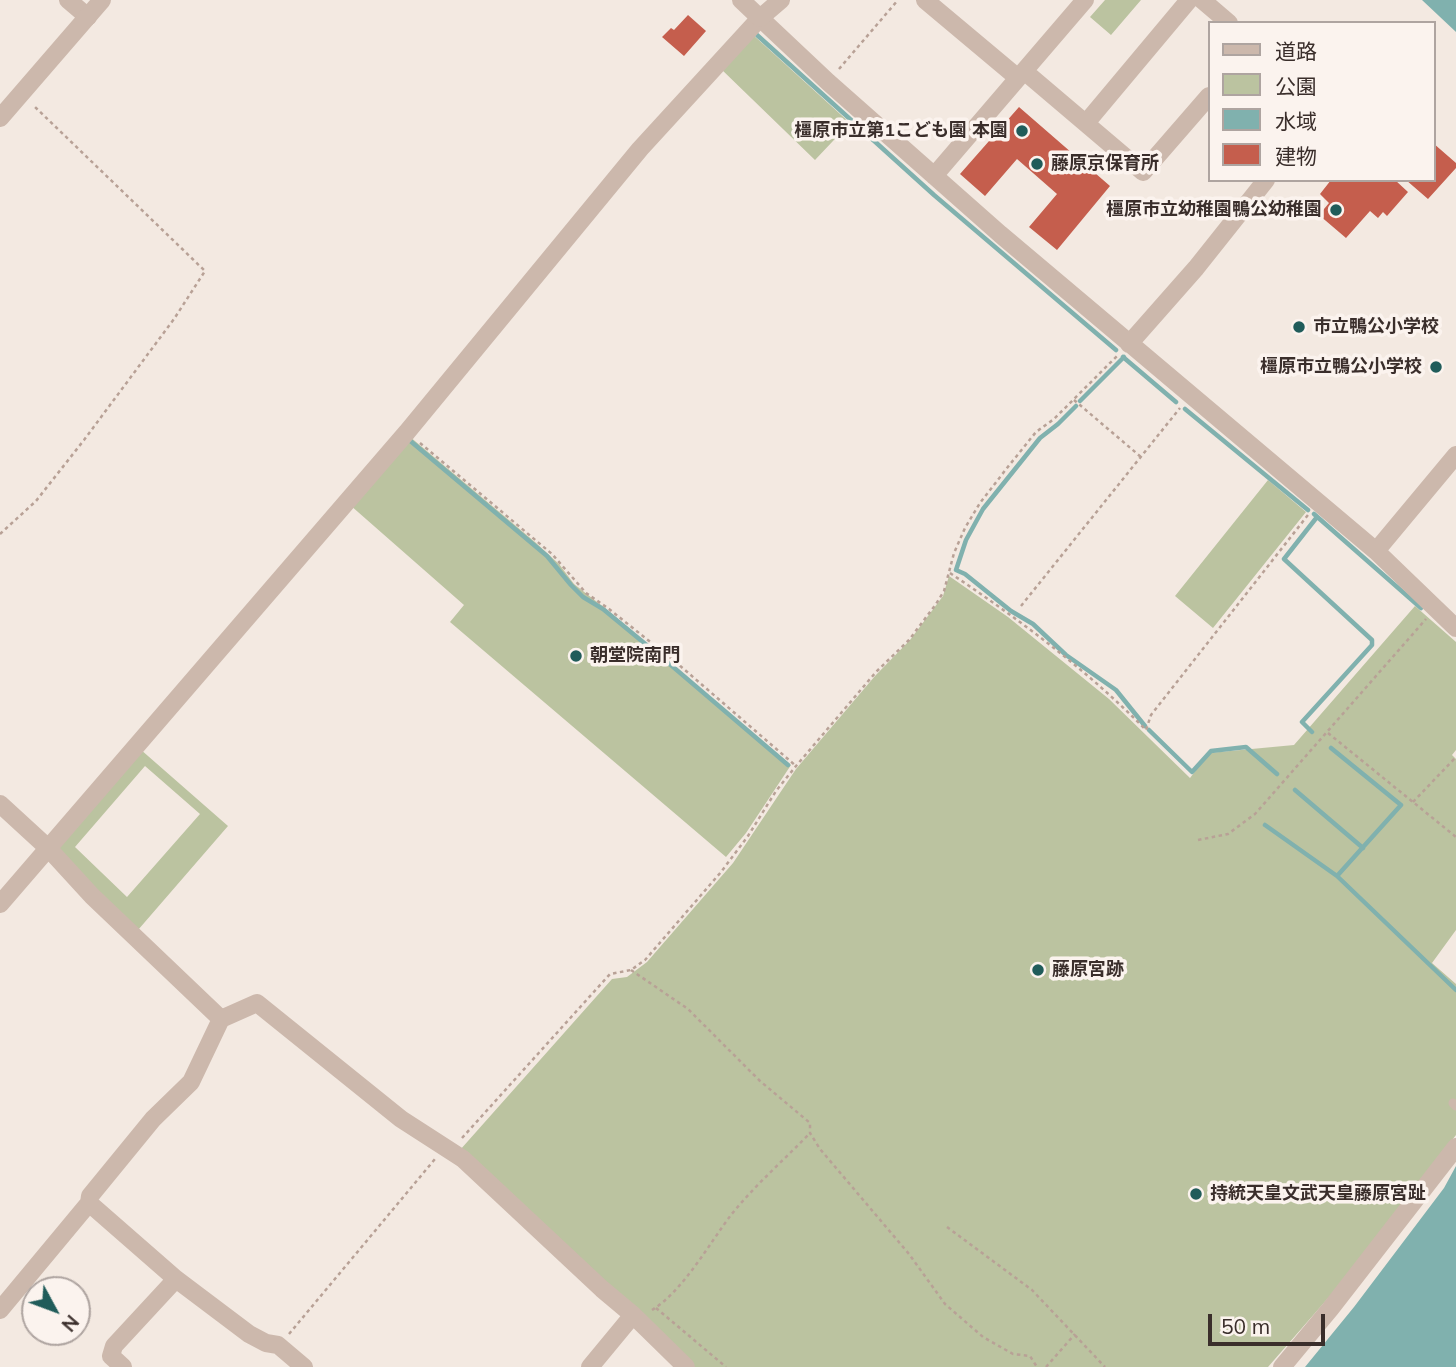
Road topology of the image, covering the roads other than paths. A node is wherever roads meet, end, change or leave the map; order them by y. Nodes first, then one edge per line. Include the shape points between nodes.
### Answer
1 (68, 0) edge
2 (102, 0) edge
3 (741, 0) edge
4 (781, 0) edge
5 (925, 0) edge
6 (1085, 0) edge
7 (1189, 0) edge
8 (1202, 0) edge
9 (88, 17) junction
10 (760, 18) junction
11 (1227, 21) edge
12 (1021, 74) junction
13 (1208, 97) edge
14 (0, 118) edge
15 (1086, 123) junction
16 (934, 176) junction
17 (1264, 182) edge
18 (1129, 344) junction
19 (1456, 454) edge
20 (1376, 551) junction
21 (1456, 628) edge
22 (0, 804) edge
23 (48, 848) junction
24 (0, 904) edge
25 (221, 1019) junction
26 (1456, 1147) edge
27 (89, 1203) junction
28 (176, 1279) junction
29 (0, 1310) edge
30 (635, 1317) junction
31 (123, 1367) edge
32 (304, 1367) edge
33 (590, 1367) edge
34 (686, 1367) edge
35 (1282, 1367) edge

1 - 9 street
2 - 9 street
3 - 10 street
4 - 10 street
5 - 12 street
6 - 12 street
7 - 15 street
8 - 11 street
9 - 14 street
10 - 16 street
10 - 23 street via 640,149 407,432
12 - 15 street
12 - 16 street
13 - 15 street via 1143,172
16 - 18 street
17 - 18 street
18 - 20 street
19 - 20 street
20 - 21 street
22 - 23 street
23 - 24 street
23 - 25 street via 92,897
25 - 27 street via 191,1082 116,1162
25 - 30 street via 257,1003 359,1087 463,1159
26 - 35 street
27 - 28 street
27 - 29 street
28 - 31 street via 114,1346 111,1356
28 - 32 street via 249,1334 278,1345
30 - 33 street
30 - 34 street

